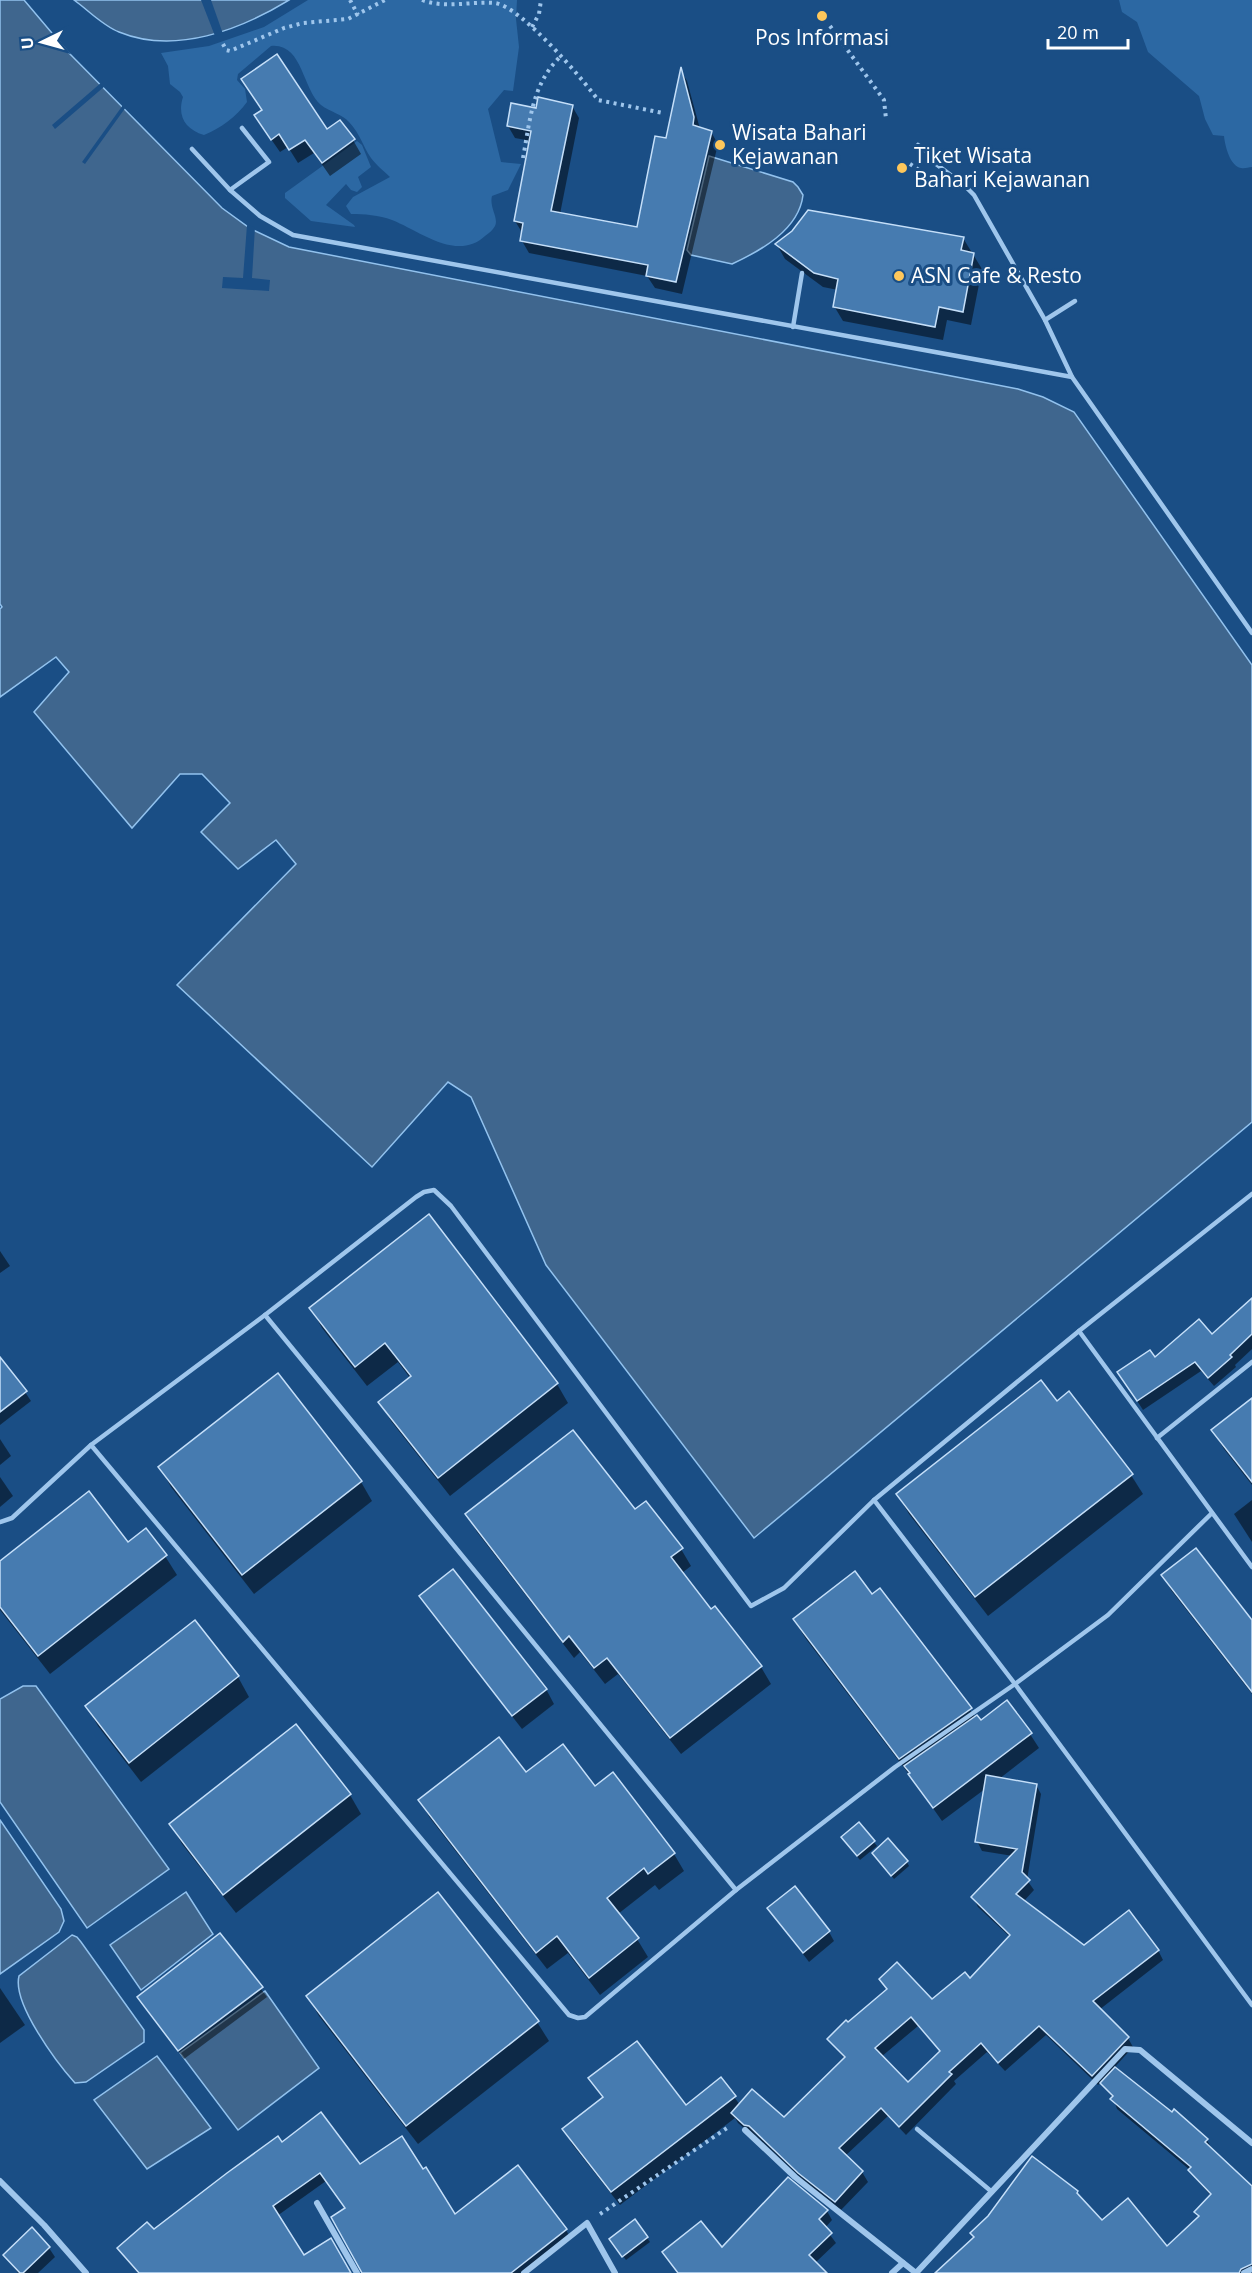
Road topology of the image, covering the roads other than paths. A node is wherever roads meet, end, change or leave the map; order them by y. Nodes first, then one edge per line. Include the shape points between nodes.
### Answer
1 (242, 128) dead end
2 (918, 145) dead end
3 (192, 149) dead end
4 (230, 190) junction
5 (802, 273) dead end
6 (1075, 301) dead end
7 (1045, 320) junction
8 (793, 327) junction
9 (1072, 377) junction
10 (1252, 633) edge
11 (1252, 1194) edge
12 (265, 1315) junction
13 (1078, 1331) junction
14 (1252, 1362) edge
15 (1157, 1438) junction
16 (92, 1445) junction
17 (874, 1500) junction
18 (1212, 1513) junction
19 (0, 1522) edge
20 (1252, 1567) edge
21 (1015, 1684) junction
22 (736, 1890) junction
23 (1252, 2005) edge
24 (917, 2129) dead end
25 (745, 2130) road end
26 (1252, 2143) edge
27 (0, 2181) edge
28 (992, 2192) junction
29 (316, 2203) dead end
30 (903, 2263) junction
31 (1252, 2269) edge
32 (86, 2273) edge
33 (357, 2273) edge
34 (524, 2273) edge
35 (615, 2273) edge
36 (892, 2273) edge
37 (916, 2273) edge
38 (1244, 2273) edge

1 - 4 lane via 269,162
2 - 7 lane via 974,195
3 - 4 lane
4 - 8 lane via 260,216 293,236
5 - 8 lane
6 - 7 lane
7 - 9 lane
8 - 9 lane
9 - 10 lane
11 - 13 lane
12 - 16 lane
12 - 17 lane via 416,1197 434,1190 451,1206 752,1606 784,1588
12 - 22 lane
13 - 15 lane
13 - 17 lane
14 - 15 lane
15 - 18 lane
16 - 19 lane via 12,1518
16 - 22 lane via 569,2015 585,2017
17 - 21 lane
18 - 20 lane
18 - 21 lane via 1108,1615
21 - 22 lane via 895,1767
21 - 23 lane
24 - 28 lane
25 - 30 street
26 - 28 street via 1140,2050 1125,2049
27 - 32 street
28 - 37 street
29 - 33 street
30 - 36 street
30 - 37 street
31 - 38 street
34 - 35 street via 587,2223

